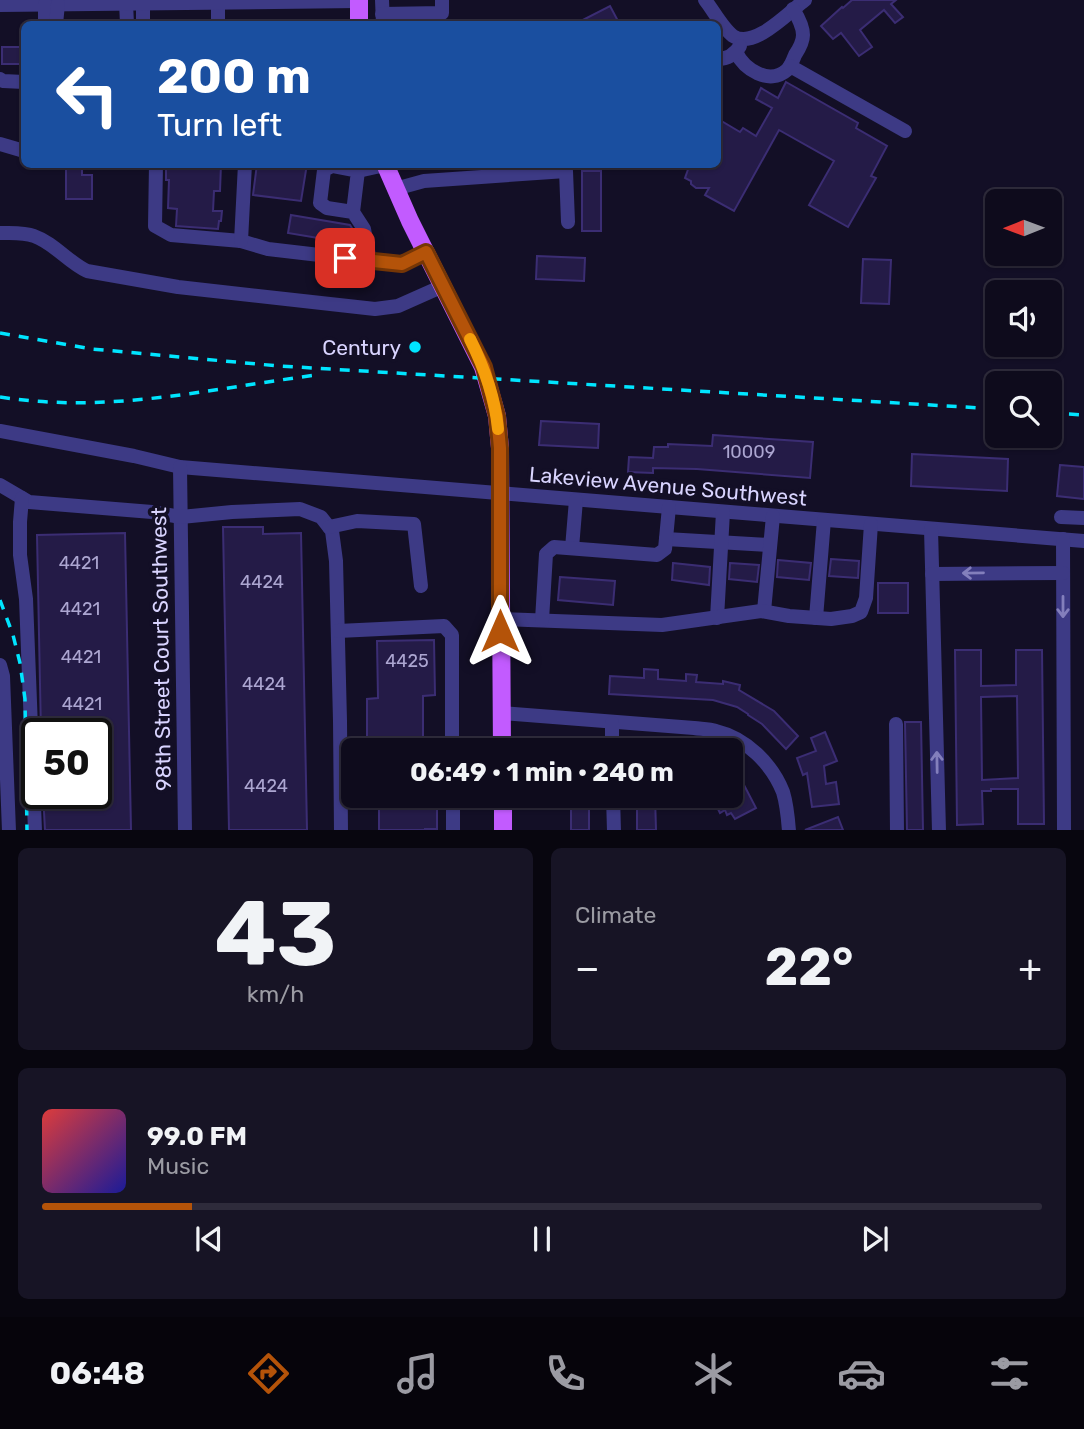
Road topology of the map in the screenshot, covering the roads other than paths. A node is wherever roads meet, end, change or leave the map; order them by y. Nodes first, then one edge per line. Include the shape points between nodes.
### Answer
1 (359, 0) edge
2 (442, 0) edge
3 (705, 0) edge
4 (218, 2) junction
5 (52, 3) edge
6 (127, 3) junction
7 (142, 3) junction
8 (799, 4) edge
9 (0, 5) edge
10 (382, 13) edge
11 (46, 21) edge
12 (55, 21) edge
13 (127, 21) edge
14 (143, 21) edge
15 (218, 21) edge
16 (359, 21) edge
17 (744, 39) junction
18 (736, 52) junction
19 (721, 59) edge
20 (789, 66) junction
21 (0, 79) edge
22 (21, 82) edge
23 (905, 131) dead end
24 (0, 144) edge
25 (21, 150) edge
26 (156, 168) edge
27 (245, 168) edge
28 (328, 168) edge
29 (342, 168) edge
30 (370, 168) edge
31 (387, 168) edge
32 (358, 171) junction
33 (395, 189) junction
34 (353, 212) junction
35 (568, 222) dead end
36 (0, 233) edge
37 (241, 241) junction
38 (426, 252) junction
39 (370, 261) junction
40 (443, 286) junction
41 (0, 431) edge
42 (180, 467) junction
43 (0, 485) edge
44 (501, 494) junction
45 (22, 498) junction
46 (576, 500) junction
47 (669, 507) junction
48 (723, 512) junction
49 (773, 516) junction
50 (181, 517) junction
51 (1061, 517) dead end
52 (1084, 518) edge
53 (824, 520) junction
54 (871, 524) junction
55 (329, 527) junction
56 (931, 528) junction
57 (666, 539) junction
58 (1063, 539) junction
59 (1084, 541) edge
60 (721, 543) junction
61 (771, 545) junction
62 (572, 548) junction
63 (1063, 572) junction
64 (932, 574) junction
65 (421, 586) dead end
66 (764, 611) junction
67 (500, 618) junction
68 (717, 618) junction
69 (817, 618) junction
70 (542, 620) junction
71 (338, 631) junction
72 (0, 665) edge
73 (502, 713) junction
74 (612, 723) junction
75 (896, 724) dead end
76 (452, 738) edge
77 (502, 738) edge
78 (612, 738) edge
79 (453, 808) edge
80 (503, 808) edge
81 (613, 808) edge
82 (9, 830) edge
83 (35, 830) edge
84 (185, 830) edge
85 (341, 830) edge
86 (453, 830) edge
87 (503, 830) edge
88 (614, 830) edge
89 (789, 830) edge
90 (897, 830) edge
91 (939, 830) edge
92 (1064, 830) edge

1 - 4 street
1 - 16 main road
2 - 10 street via 442,13
3 - 17 street via 731,34
4 - 7 street
4 - 15 street
5 - 6 street
5 - 9 street
5 - 11 street
5 - 12 street
6 - 7 street
6 - 13 street
7 - 14 street
8 - 17 street via 765,32
8 - 20 street via 802,43
17 - 18 street
18 - 19 street
18 - 20 street via 761,75 780,74
20 - 23 street
21 - 22 street
24 - 25 street
26 - 37 street via 155,226 171,235
27 - 37 street
28 - 34 street via 320,203
29 - 32 street
30 - 32 street
31 - 33 main road
32 - 34 street
33 - 35 street via 424,181 566,171
33 - 38 main road
34 - 39 street via 364,229
36 - 40 street via 33,235 87,271 178,287 389,309
37 - 39 street via 268,249
38 - 39 street via 402,264
38 - 40 main road
40 - 44 main road via 484,367 497,416
41 - 42 street, Lakeview Avenue Southwest
42 - 44 street, Lakeview Avenue Southwest
42 - 50 street, 98th Street Court Southwest
43 - 45 street
44 - 46 street, Lakeview Avenue Southwest
44 - 67 main road
45 - 50 street
45 - 83 street via 20,555 26,599
46 - 47 street, Lakeview Avenue Southwest
46 - 62 street
47 - 48 street, Lakeview Avenue Southwest
47 - 57 street
48 - 49 street, Lakeview Avenue Southwest
48 - 60 street
49 - 53 street, Lakeview Avenue Southwest
49 - 61 street
50 - 55 street via 300,509 321,517
50 - 84 street, 98th Street Court Southwest
51 - 52 street
53 - 54 street, Lakeview Avenue Southwest
53 - 69 street
54 - 56 street, Lakeview Avenue Southwest
54 - 69 street via 861,612
55 - 65 street via 357,521 414,524
55 - 71 street
56 - 58 street, Lakeview Avenue Southwest
56 - 64 street
57 - 60 street
57 - 62 street via 665,549 657,555
58 - 59 street, Lakeview Avenue Southwest
58 - 63 street
60 - 61 street
60 - 68 street
61 - 66 street
62 - 70 street via 554,547 546,554
63 -> 64 street
63 -> 92 street
91 -> 64 street
66 - 68 street
66 - 69 street
67 - 70 street
67 - 73 main road
68 - 70 street via 662,625
71 - 76 street via 444,626 452,635
71 - 85 street
72 - 82 street
73 - 74 street
73 - 77 main road
74 - 78 street
74 - 89 street via 694,728 733,737 762,759 777,779
75 - 90 street
79 - 86 street
80 - 87 main road
81 - 88 street

